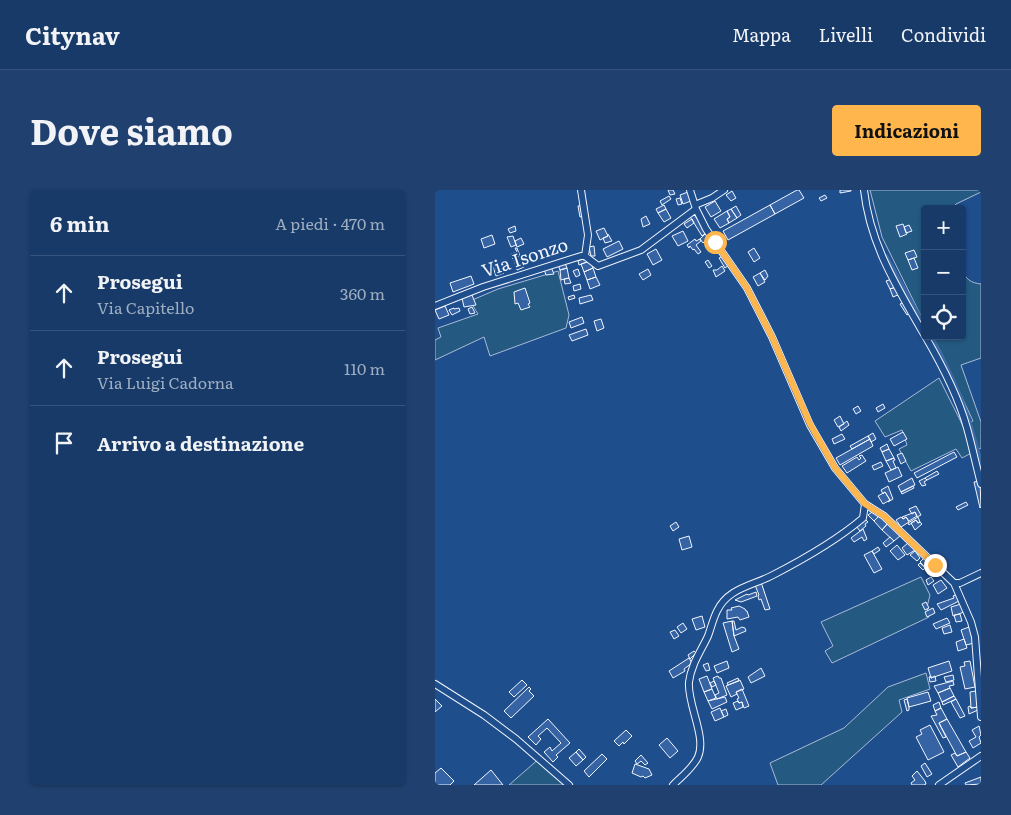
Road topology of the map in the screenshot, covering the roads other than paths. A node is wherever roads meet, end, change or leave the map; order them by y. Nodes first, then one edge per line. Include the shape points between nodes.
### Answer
1 (581, 190) edge
2 (690, 190) edge
3 (724, 190) edge
4 (864, 190) edge
5 (696, 207) junction
6 (585, 256) junction
7 (435, 306) edge
8 (921, 329) edge
9 (927, 340) edge
10 (981, 484) edge
11 (865, 504) junction
12 (981, 573) edge
13 (954, 583) junction
14 (435, 684) edge
15 (981, 717) edge
16 (981, 756) edge
17 (569, 785) edge
18 (673, 785) edge
19 (939, 785) edge

1 - 6 street via 588,235
2 - 5 street
3 - 5 street
4 - 8 street via 867,216 879,253
5 - 6 street, Via Isonzo via 641,250 598,266
5 - 11 street via 706,230 747,288 825,452
6 - 7 street, Via Isonzo via 483,287
9 - 10 street via 967,426
11 - 13 street via 884,516
11 - 18 street via 863,518 847,531 772,576 736,590 717,611 689,680 700,743 699,756
12 - 13 street
13 - 15 street via 975,637
14 - 17 street via 516,739
16 - 19 street

